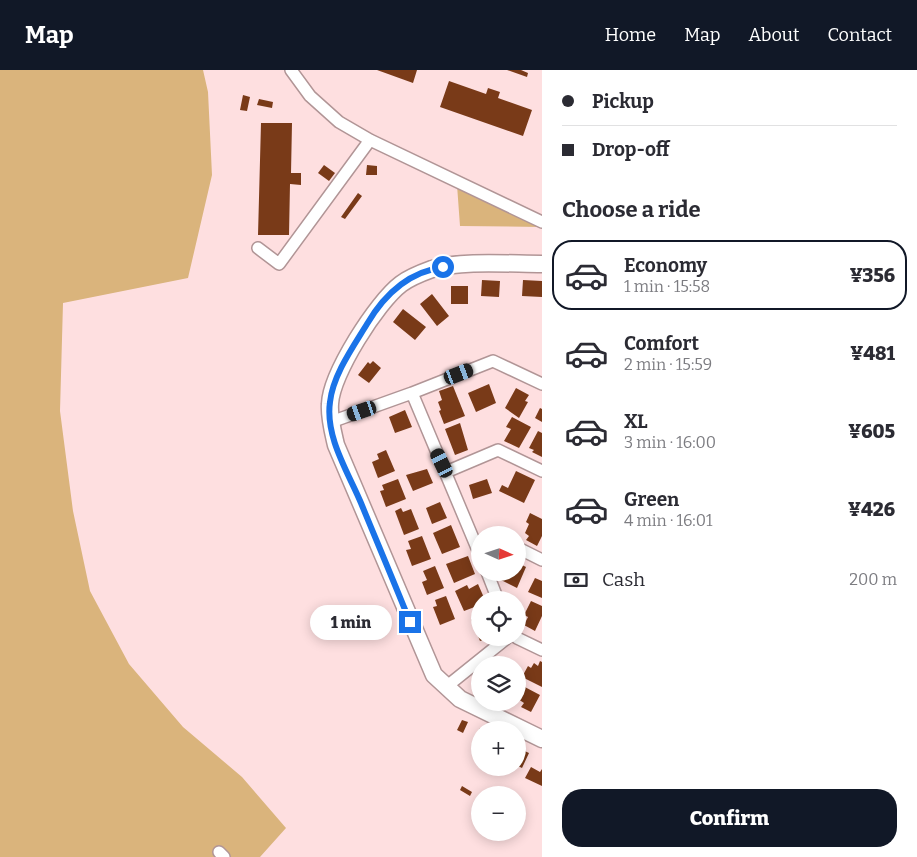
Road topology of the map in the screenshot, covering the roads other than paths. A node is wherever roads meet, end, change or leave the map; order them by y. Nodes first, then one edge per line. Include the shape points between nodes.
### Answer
1 (291, 70) edge
2 (370, 140) junction
3 (542, 222) edge
4 (258, 248) dead end
5 (542, 264) edge
6 (542, 384) edge
7 (412, 393) junction
8 (331, 422) junction
9 (542, 471) edge
10 (446, 472) junction
11 (471, 530) edge
12 (526, 552) edge
13 (542, 560) edge
14 (526, 642) edge
15 (497, 646) edge
16 (542, 650) edge
17 (446, 687) junction
18 (542, 739) edge

1 - 2 street via 310,96 338,122
2 - 3 street
2 - 4 street via 279,264
5 - 8 street via 443,267 422,273 400,285 370,319 337,378 330,402
6 - 7 street via 492,361
7 - 8 street
7 - 10 street
8 - 17 street via 336,445 424,656 434,675
9 - 10 street via 498,450
10 - 11 street
12 - 13 street
14 - 16 street
15 - 17 street
17 - 18 street via 460,699

